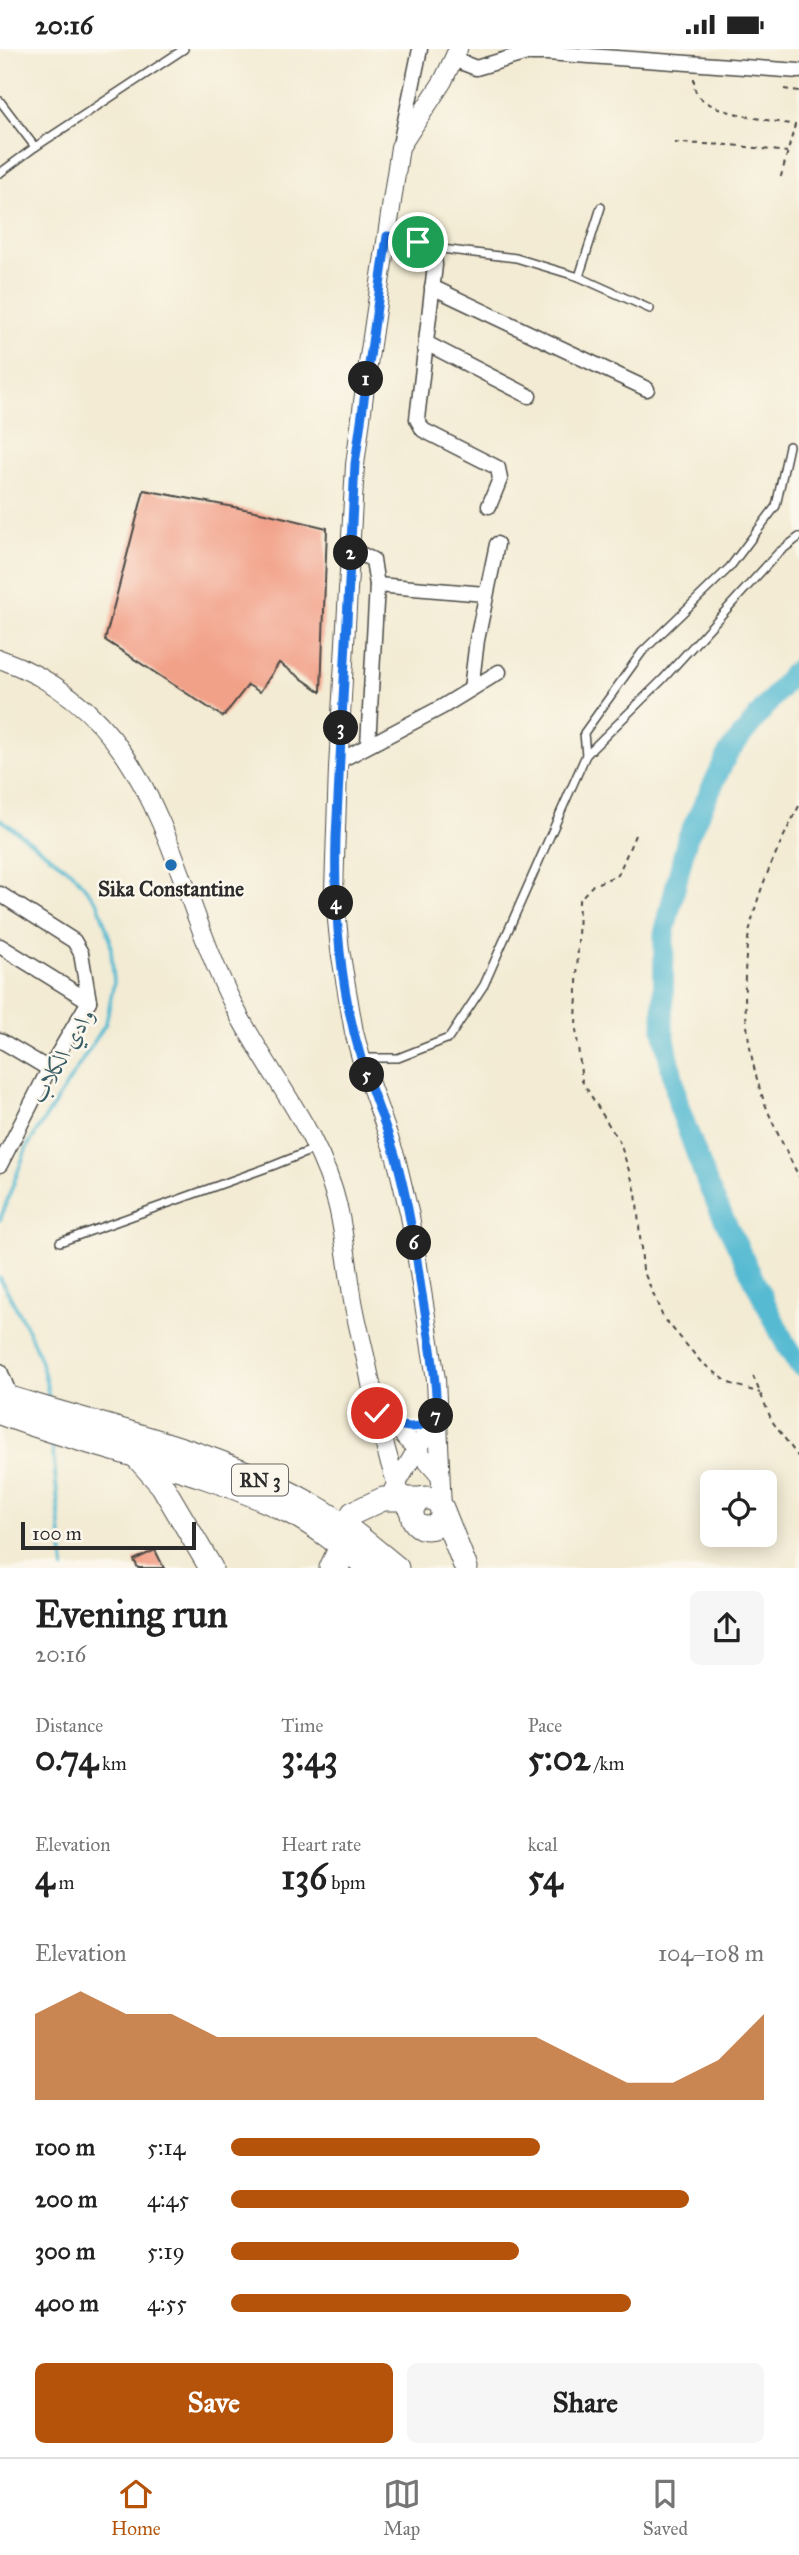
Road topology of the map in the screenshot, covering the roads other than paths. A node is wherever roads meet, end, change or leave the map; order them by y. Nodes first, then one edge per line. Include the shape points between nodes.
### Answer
1 (184, 49) edge
2 (420, 49) edge
3 (456, 54) edge
4 (799, 71) edge
5 (0, 101) edge
6 (35, 147) junction
7 (400, 147) junction
8 (0, 173) edge
9 (601, 207) dead end
10 (387, 236) junction
11 (432, 248) junction
12 (579, 277) junction
13 (432, 287) junction
14 (650, 309) dead end
15 (426, 344) junction
16 (647, 389) dead end
17 (529, 396) dead end
18 (789, 446) dead end
19 (489, 506) dead end
20 (799, 537) edge
21 (497, 544) dead end
22 (351, 548) junction
23 (377, 585) junction
24 (485, 594) junction
25 (0, 659) edge
26 (499, 672) dead end
27 (471, 689) junction
28 (368, 745) junction
29 (586, 755) junction
30 (339, 761) junction
31 (0, 894) edge
32 (0, 946) edge
33 (89, 1001) junction
34 (0, 1040) edge
35 (361, 1058) junction
36 (49, 1069) junction
37 (317, 1147) junction
38 (0, 1165) edge
39 (60, 1241) dead end
40 (0, 1371) edge
41 (9, 1405) edge
42 (437, 1415) junction
43 (383, 1418) junction
44 (102, 1435) junction
45 (416, 1449) junction
46 (137, 1457) junction
47 (440, 1476) junction
48 (413, 1505) junction
49 (211, 1568) edge
50 (331, 1568) edge
51 (338, 1568) edge
52 (369, 1568) edge
53 (397, 1568) edge
54 (453, 1568) edge
55 (466, 1568) edge

1 - 6 lane
2 - 7 street
3 - 4 street via 476,68 527,53
3 - 7 street
5 - 6 lane
6 - 8 lane
7 - 10 street
9 - 12 lane
10 - 11 street
10 - 22 street via 355,464
11 - 12 lane via 516,258
11 - 13 street
12 - 14 lane
13 - 15 street
13 - 16 street
15 - 17 street
15 - 19 street via 417,419 423,429 498,468 500,479
18 - 29 lane via 776,506 730,567 642,652 584,733
20 - 29 lane via 778,552 663,679
21 - 24 street
22 - 23 street via 373,559
22 - 30 street
23 - 24 street
23 - 28 street
24 - 27 street
25 - 37 street via 39,677 83,708 132,763 230,999
26 - 27 street
27 - 28 street
28 - 30 street
29 - 35 lane via 484,985 449,1038 398,1058
30 - 35 street via 334,890 340,950
31 - 33 street via 74,940
32 - 33 street
33 - 36 street
34 - 36 street
35 - 42 street via 396,1158 410,1216 436,1379
36 - 38 street
37 - 39 lane
37 - 43 street via 338,1208 354,1303
40 - 41 street
41 - 44 highway, RN 3
42 - 43 street via 430,1422 406,1428
42 - 45 street
42 - 47 street
43 - 45 street
43 - 48 street
44 - 46 highway, RN 3
44 - 53 highway, RN 3 via 186,1452 276,1487 341,1523
45 - 47 street
45 - 48 street
46 - 49 highway via 162,1485
46 - 52 highway, RN 3 via 238,1489 291,1512
47 - 48 street
48 - 54 highway
48 - 55 highway
50 - 51 highway via 337,1555

